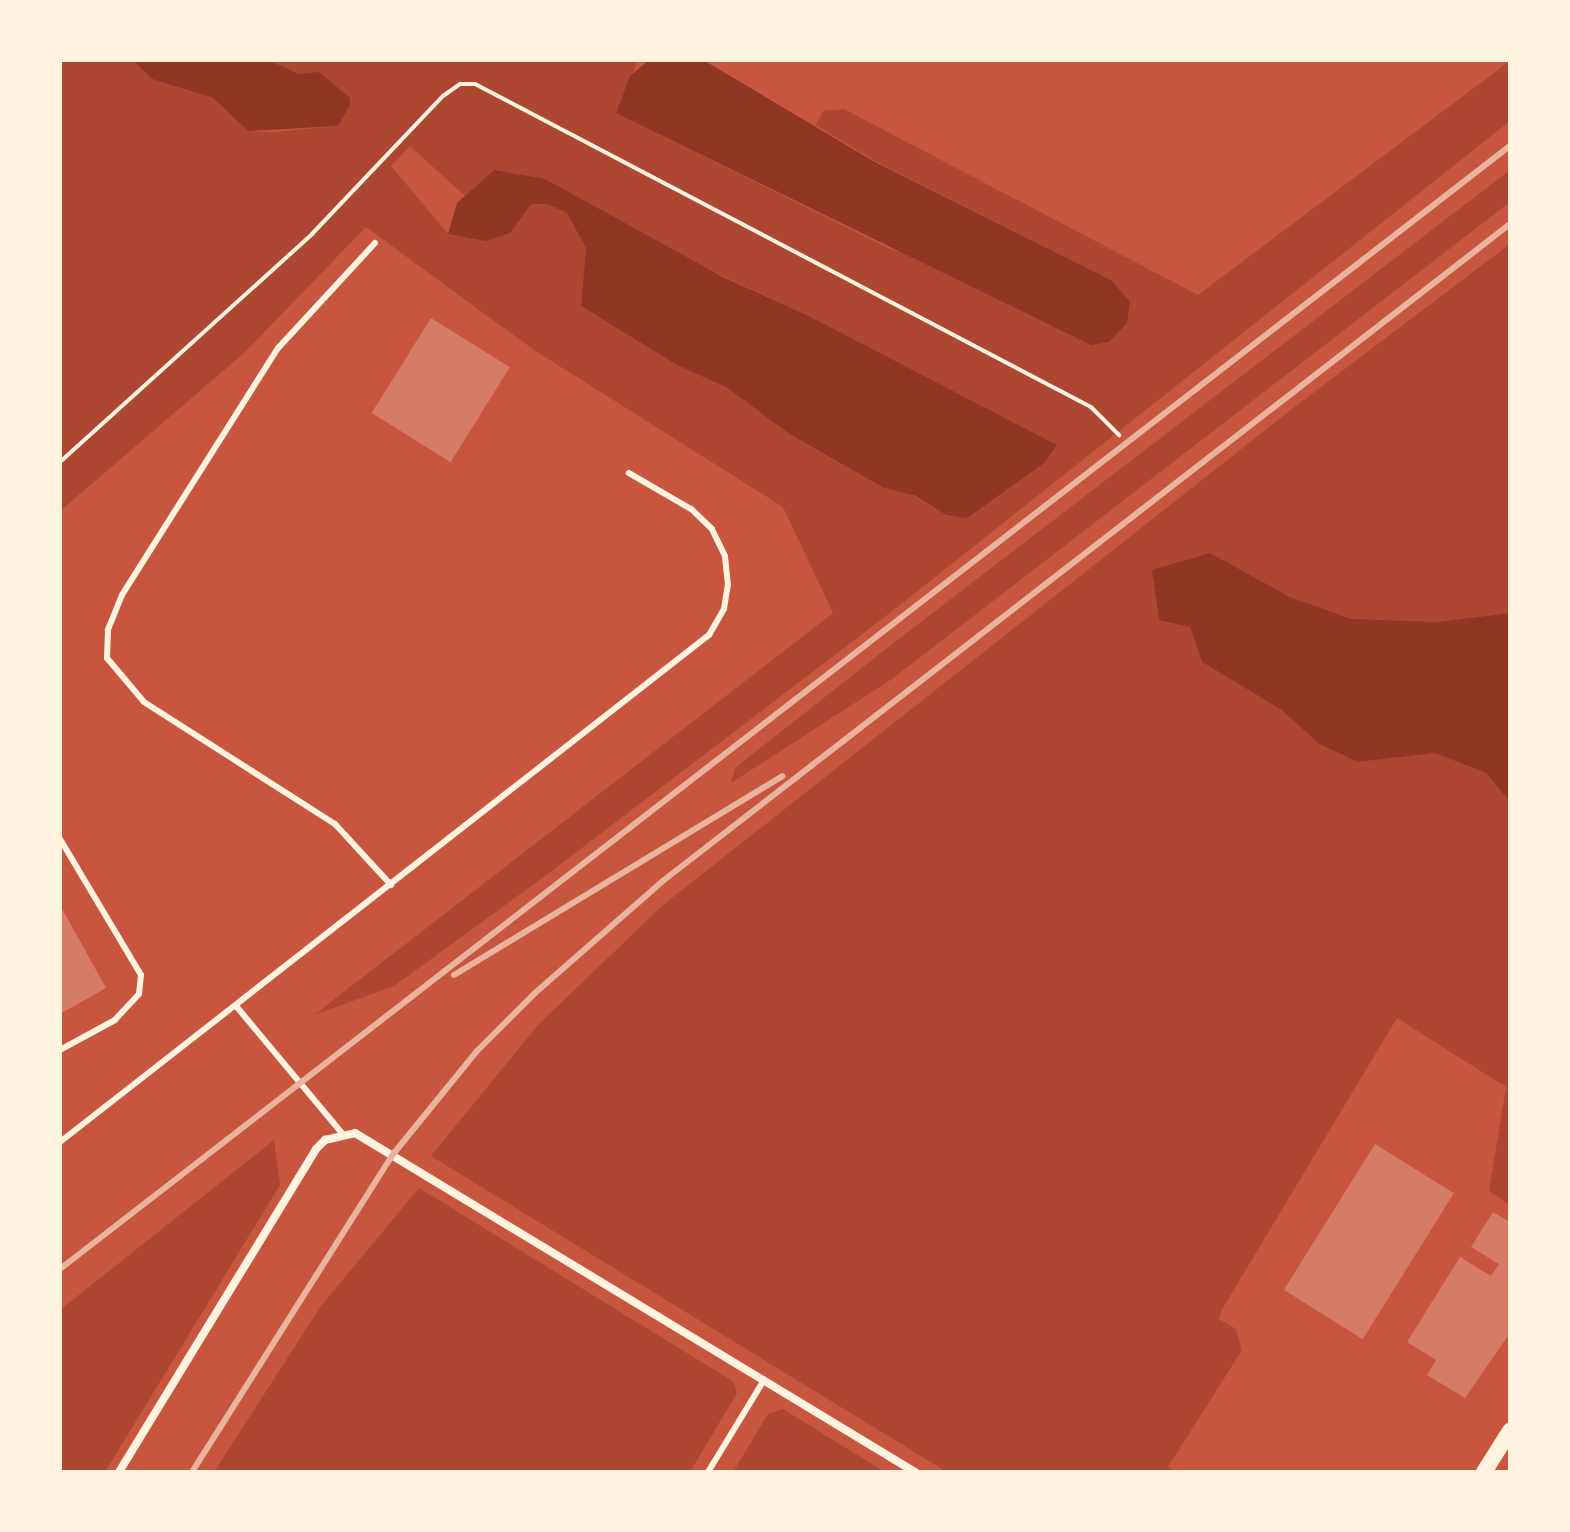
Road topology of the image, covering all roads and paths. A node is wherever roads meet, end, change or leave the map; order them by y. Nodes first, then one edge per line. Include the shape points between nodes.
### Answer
1 (375, 243) dead end
2 (1119, 435) dead end
3 (60, 462) edge
4 (629, 473) dead end
5 (60, 839) edge
6 (391, 885) junction
7 (236, 1006) junction
8 (60, 1050) edge
9 (342, 1133) junction
10 (60, 1142) edge
11 (764, 1380) junction
12 (1510, 1431) edge
13 (119, 1472) edge
14 (708, 1472) edge
15 (915, 1472) edge
16 (1484, 1472) edge

1 - 6 lane via 278,348 122,595 108,630 107,658 144,702 335,824
2 - 3 path via 1091,407 475,84 460,84 312,234
4 - 6 lane via 691,509 712,529 725,556 728,585 724,609 709,635
5 - 8 lane via 141,975 139,994 115,1020
6 - 7 lane
7 - 9 lane
7 - 10 lane
9 - 11 street via 367,1136
9 - 13 street via 316,1149
11 - 14 lane
11 - 15 street
12 - 16 main road

